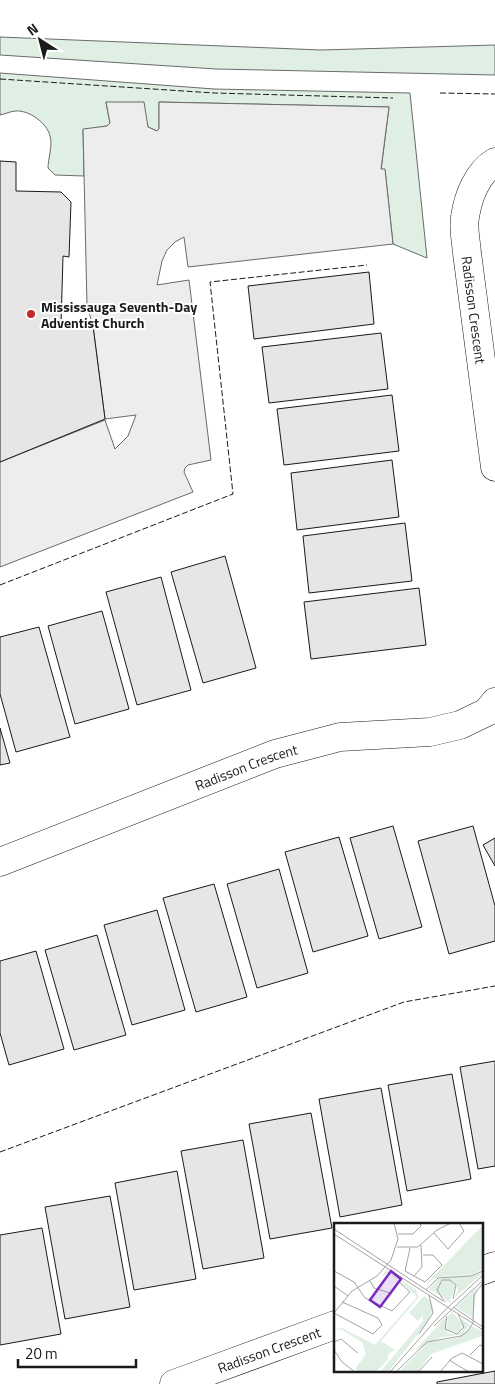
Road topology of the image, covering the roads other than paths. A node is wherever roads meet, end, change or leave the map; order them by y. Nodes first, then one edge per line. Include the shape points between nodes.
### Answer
1 (495, 162) edge
2 (495, 467) edge
3 (495, 702) edge
4 (0, 862) edge
5 (495, 1266) edge
6 (482, 1271) edge
7 (334, 1325) edge
8 (174, 1384) edge

1 - 2 street, Radisson Crescent via 489,165 472,188 465,218
3 - 4 street, Radisson Crescent via 487,712 460,725 430,732 340,737 275,754
5 - 6 street
7 - 8 street, Radisson Crescent

